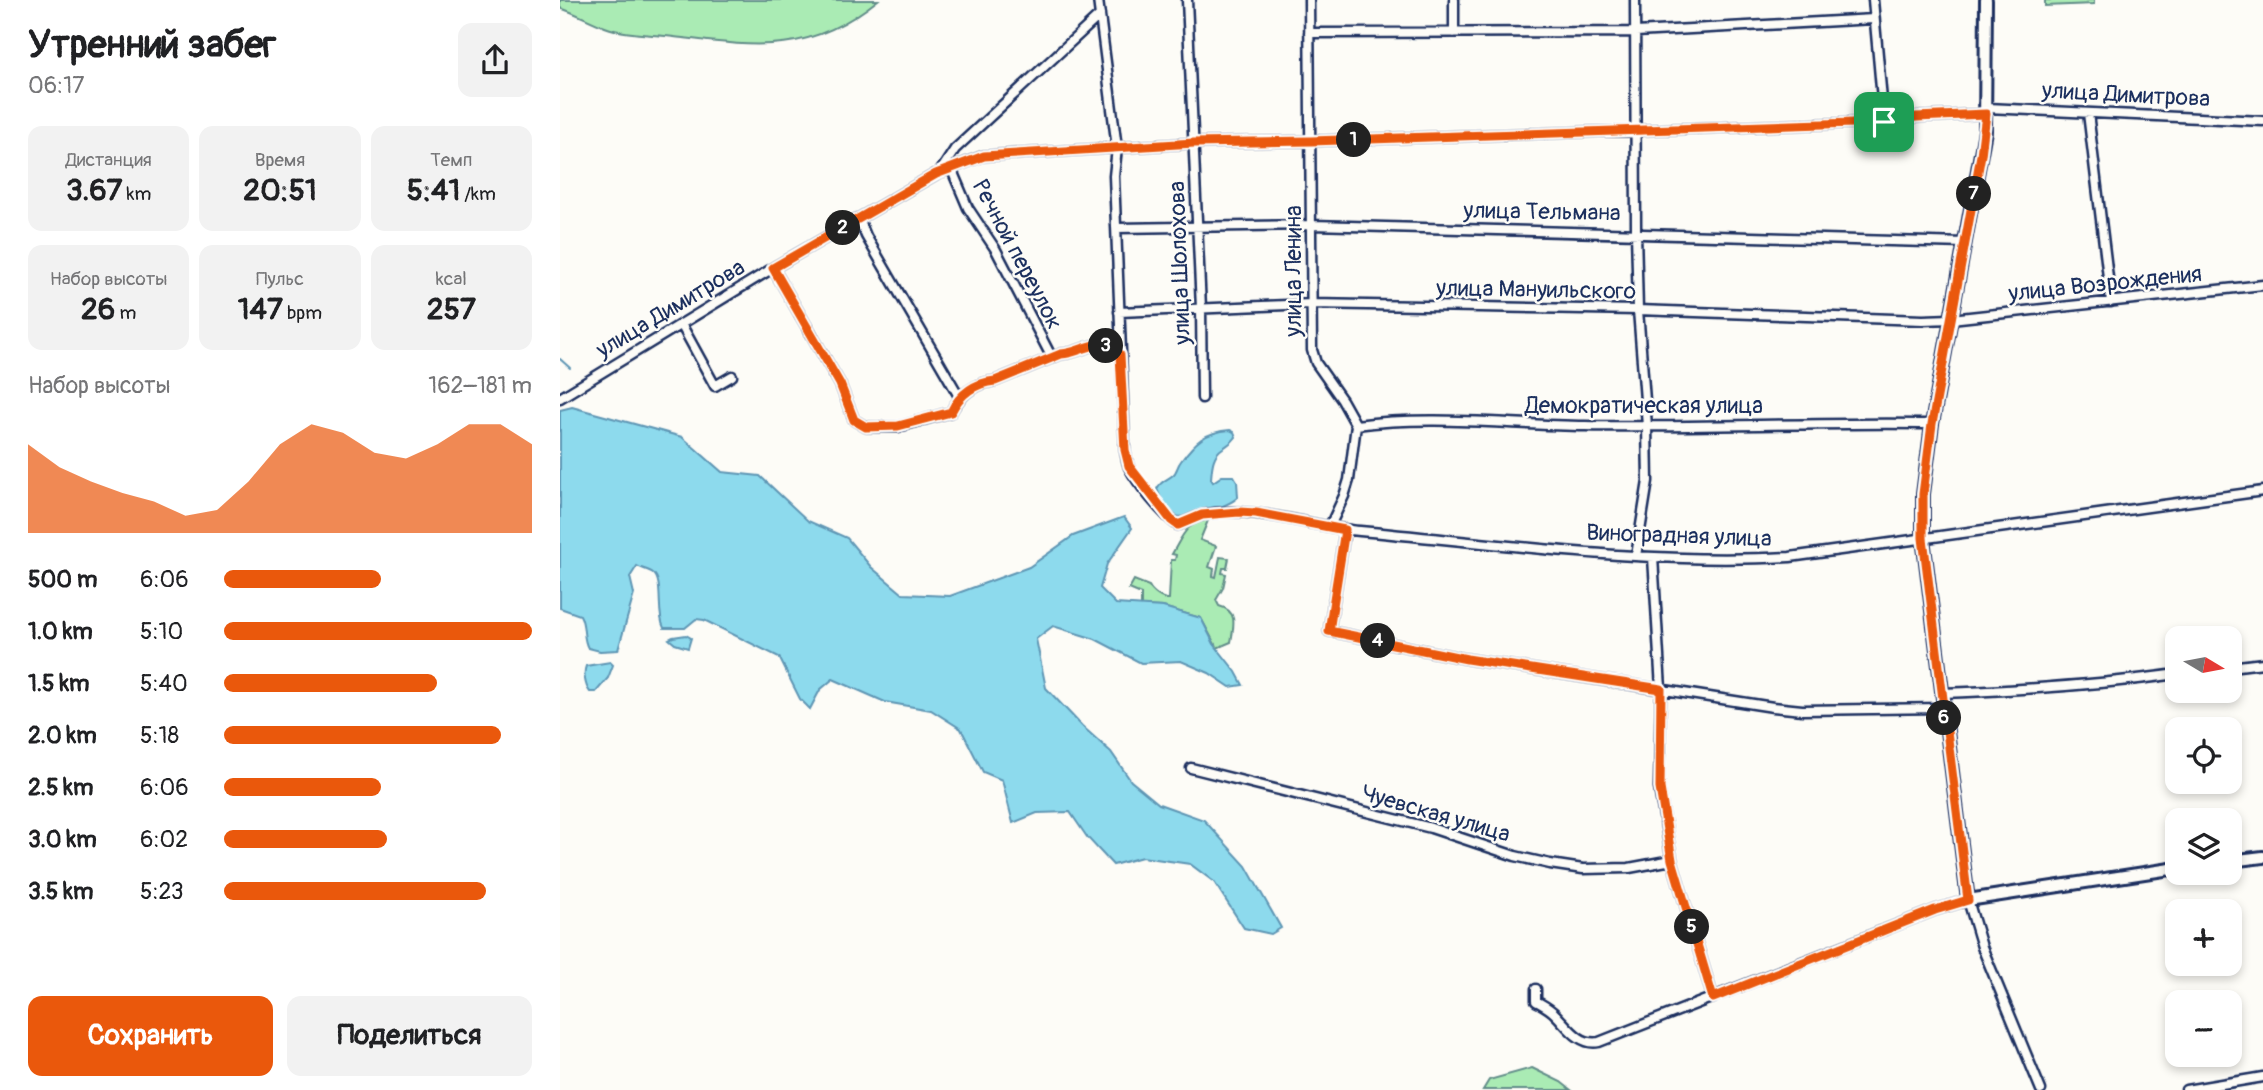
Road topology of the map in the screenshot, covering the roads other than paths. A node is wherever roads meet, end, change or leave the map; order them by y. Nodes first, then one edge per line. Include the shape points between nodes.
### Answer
1 (1098, 0) edge
2 (1187, 0) edge
3 (1309, 0) edge
4 (1454, 0) edge
5 (1635, 0) edge
6 (1873, 0) edge
7 (1986, 0) edge
8 (1100, 15) junction
9 (1874, 19) junction
10 (1636, 32) junction
11 (1309, 33) junction
12 (1454, 33) junction
13 (1987, 111) junction
14 (2088, 113) junction
15 (2263, 121) edge
16 (1884, 122) junction
17 (1635, 130) junction
18 (1311, 141) junction
19 (1194, 143) junction
20 (1116, 148) junction
21 (951, 168) junction
22 (940, 173) junction
23 (859, 219) junction
24 (1312, 225) junction
25 (1196, 227) junction
26 (1117, 229) junction
27 (1636, 232) junction
28 (1965, 243) junction
29 (773, 268) junction
30 (2263, 285) edge
31 (2110, 302) junction
32 (1312, 304) junction
33 (1201, 308) junction
34 (1638, 310) junction
35 (1119, 312) junction
36 (1951, 319) junction
37 (681, 324) junction
38 (1120, 355) junction
39 (1052, 358) junction
40 (732, 376) dead end
41 (563, 396) edge
42 (960, 398) junction
43 (1202, 398) dead end
44 (1932, 424) junction
45 (1356, 425) junction
46 (1647, 426) junction
47 (2263, 491) edge
48 (1330, 526) junction
49 (1345, 530) junction
50 (1923, 538) junction
51 (1636, 556) junction
52 (1653, 557) junction
53 (2263, 663) edge
54 (2242, 666) edge
55 (2165, 676) edge
56 (1661, 689) junction
57 (1942, 693) junction
58 (1943, 708) junction
59 (1191, 768) dead end
60 (2263, 857) edge
61 (1672, 860) junction
62 (2242, 860) edge
63 (2165, 871) edge
64 (1968, 900) junction
65 (1536, 989) dead end
66 (1713, 998) junction
67 (2263, 1077) edge
68 (2041, 1090) edge
69 (2186, 1090) edge

1 - 8 street
2 - 19 street, улица Шолохова
3 - 11 street, улица Ленина
4 - 12 street
5 - 10 street
6 - 9 street
7 - 13 street
8 - 20 street
8 - 22 street via 955,149
9 - 10 street
9 - 16 street
10 - 12 street
10 - 17 street
11 - 12 street
11 - 18 street, улица Ленина
13 - 14 street, улица Димитрова
13 - 16 street, улица Димитрова
13 - 28 street
14 - 15 street, улица Димитрова
14 - 31 street
16 - 17 street, улица Димитрова
17 - 18 street, улица Димитрова
17 - 27 street
18 - 19 street, улица Димитрова
18 - 24 street, улица Ленина
19 - 20 street, улица Димитрова
19 - 25 street, улица Шолохова
20 - 21 street, улица Димитрова via 984,156
20 - 26 street
21 - 22 street, улица Димитрова
21 - 39 street, Речной переулок via 968,208 996,250
22 - 23 street, улица Димитрова
23 - 29 street, улица Димитрова
23 - 42 street
24 - 25 street, улица Тельмана
24 - 27 street, улица Тельмана
24 - 32 street, улица Ленина
25 - 26 street, улица Тельмана
25 - 33 street, улица Шолохова
26 - 35 street
27 - 28 street, улица Тельмана
27 - 34 street
28 - 36 street
29 - 37 street, улица Димитрова
29 - 42 street via 840,384 854,420 866,427 898,426 951,412
30 - 31 street, улица Возрождения
31 - 36 street, улица Возрождения
32 - 33 street, улица Мануильского
32 - 34 street, улица Мануильского
32 - 45 street, улица Ленина via 1316,363
33 - 35 street, улица Мануильского
33 - 43 street, улица Шолохова
34 - 36 street, улица Мануильского
34 - 46 street
35 - 38 street
36 - 44 street
37 - 40 street via 715,386
37 - 41 street, улица Димитрова
38 - 39 street via 1111,346 1093,344
38 - 48 street, Виноградная улица via 1129,466 1171,520 1178,525 1202,515 1239,512
39 - 42 street via 983,382
44 - 46 street, Демократическая улица
44 - 50 street
45 - 46 street, Демократическая улица via 1441,419
45 - 48 street via 1349,480
46 - 51 street via 1648,481
47 - 50 street, Виноградная улица
48 - 49 street, Виноградная улица
49 - 51 street, Виноградная улица
49 - 56 street via 1329,631 1467,659
50 - 52 street, Виноградная улица via 1790,557
50 - 57 street
51 - 52 street, Виноградная улица
52 - 56 street
53 - 54 street
55 - 57 street
56 - 58 street via 1802,710
56 - 61 street via 1660,788
57 - 58 street
58 - 64 street
59 - 61 street, Чуевская улица via 1431,828 1550,864 1629,868
60 - 62 street
61 - 66 street
63 - 64 street
64 - 66 street
64 - 68 street via 1982,947
65 - 66 street via 1536,1001 1568,1029 1593,1043
67 - 69 street

